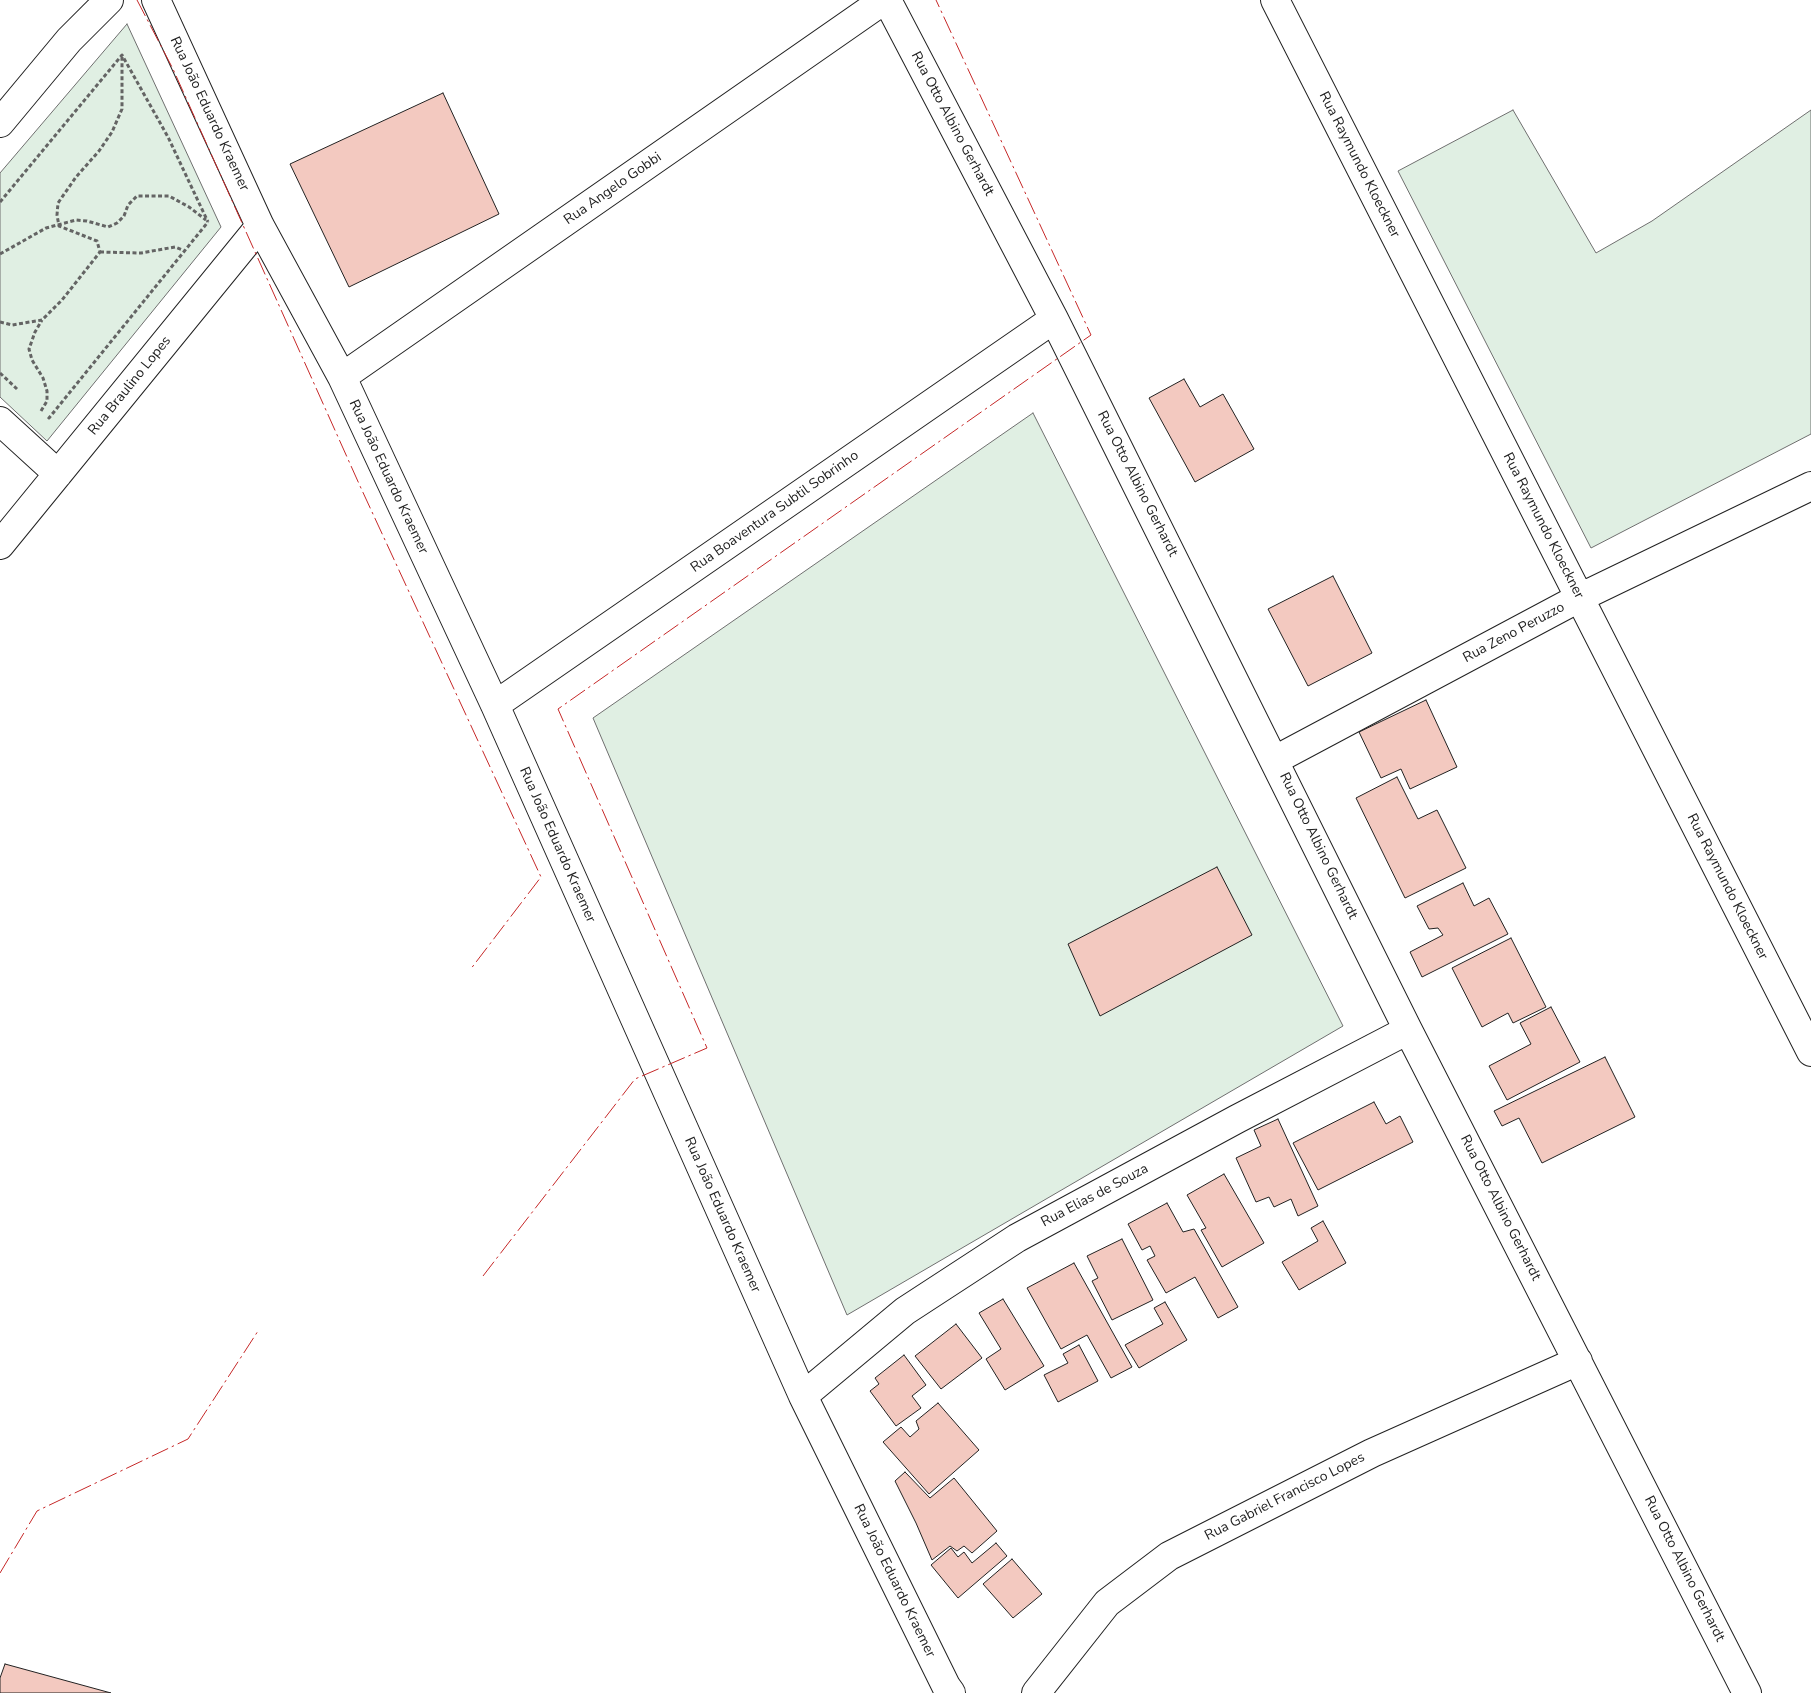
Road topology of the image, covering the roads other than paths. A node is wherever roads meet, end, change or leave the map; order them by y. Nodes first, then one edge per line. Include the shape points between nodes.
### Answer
1 (109, 0) edge
2 (156, 0) edge
3 (885, 0) edge
4 (1275, 0) edge
5 (0, 123) edge
6 (260, 226) junction
7 (1054, 319) junction
8 (342, 377) junction
9 (0, 421) edge
10 (58, 474) junction
11 (1811, 486) edge
12 (0, 545) edge
13 (1579, 598) junction
14 (495, 705) junction
15 (1275, 760) junction
16 (1408, 1030) junction
17 (1811, 1052) edge
18 (1578, 1361) junction
19 (803, 1396) junction
20 (1739, 1690) edge
21 (951, 1693) edge
22 (1036, 1693) edge

1 - 5 street via 69,40
2 - 6 street, Rua João Eduardo Kraemer
3 - 7 street, Rua Otto Albino Gerhardt
3 - 8 street, Rua Angelo Gobbi
4 - 13 street, Rua Raymundo Kloeckner
6 - 8 street, Rua João Eduardo Kraemer
6 - 10 street, Rua Braulino Lopes
7 - 14 street, Rua Boaventura Subtil Sobrinho
7 - 15 street, Rua Otto Albino Gerhardt
8 - 14 street, Rua João Eduardo Kraemer
9 - 10 street
10 - 12 street, Rua Braulino Lopes
11 - 13 street, Rua Zeno Peruzzo
13 - 15 street, Rua Zeno Peruzzo
13 - 17 street, Rua Raymundo Kloeckner
14 - 19 street, Rua João Eduardo Kraemer
15 - 16 street, Rua Otto Albino Gerhardt
16 - 18 street, Rua Otto Albino Gerhardt
16 - 19 street, Rua Elias de Souza via 1017,1238 905,1311
18 - 20 street, Rua Otto Albino Gerhardt
18 - 22 street, Rua Gabriel Francisco Lopes via 1372,1454 1169,1556 1107,1603
19 - 21 street, Rua João Eduardo Kraemer

